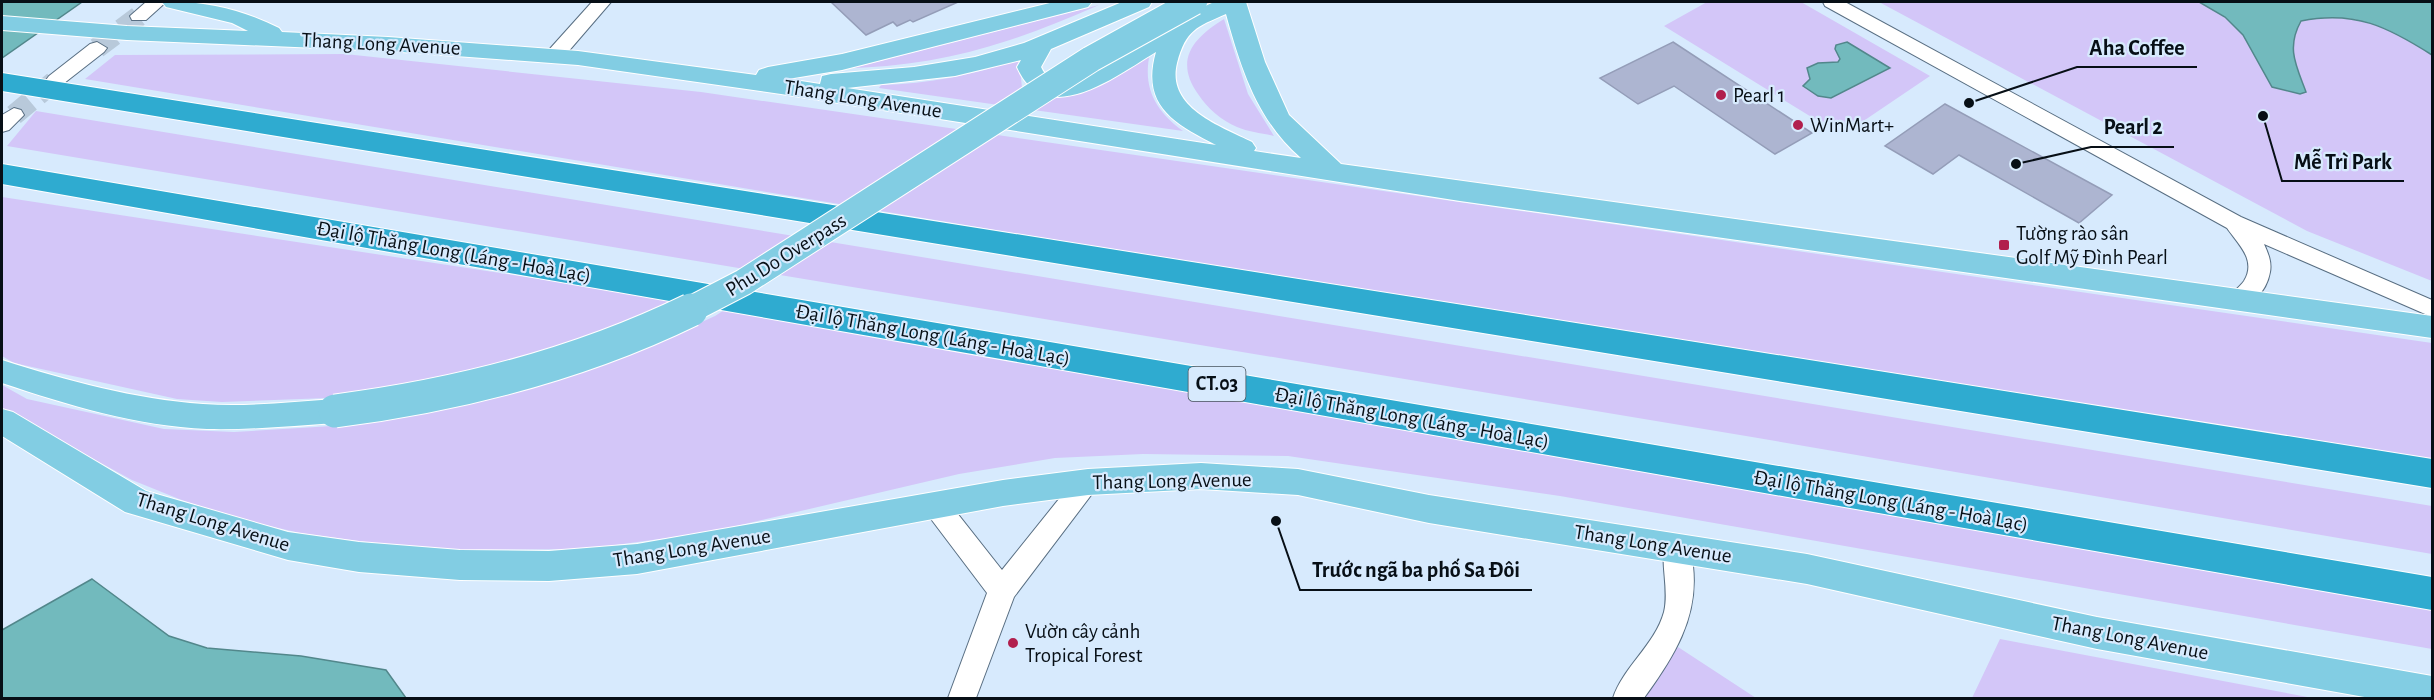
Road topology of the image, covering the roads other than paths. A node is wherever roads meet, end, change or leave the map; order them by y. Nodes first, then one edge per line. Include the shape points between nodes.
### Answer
1 (157, 2) edge
2 (174, 2) edge
3 (602, 2) edge
4 (1080, 2) edge
5 (1140, 2) edge
6 (1234, 2) edge
7 (1832, 2) edge
8 (1189, 13) edge
9 (139, 16) tunnel mouth
10 (2, 23) edge
11 (282, 38) junction
12 (1042, 45) junction
13 (97, 48) tunnel mouth
14 (554, 56) junction
15 (56, 80) tunnel mouth
16 (737, 80) junction
17 (2, 82) edge
18 (781, 86) junction
19 (1272, 162) junction
20 (1331, 170) junction
21 (2, 174) edge
22 (2233, 222) junction
23 (2239, 300) junction
24 (2433, 309) edge
25 (2433, 327) edge
26 (2, 372) edge
27 (2, 421) edge
28 (2433, 474) edge
29 (1088, 482) junction
30 (937, 507) junction
31 (1677, 547) junction
32 (1002, 591) junction
33 (2433, 594) edge
34 (2433, 693) edge
35 (962, 699) edge
36 (1627, 699) edge

1 - 9 street
2 - 11 main road via 240,18
3 - 14 street
4 - 16 main road via 842,62
5 - 12 main road
6 - 8 main road
6 - 20 main road via 1277,117
7 - 22 street
8 - 12 main road via 1085,84 1070,89 1056,90 1032,77 1029,67
8 - 19 main road via 1161,66 1163,87 1169,98 1196,125
8 - 26 main road, Phu Do Overpass, bridge via 1091,59 744,282 691,310 600,348 523,374 432,397 335,411 234,417 135,408
10 - 11 main road, Thang Long Avenue
11 - 14 main road, Thang Long Avenue
12 - 18 main road via 944,71
13 - 15 street
14 - 16 main road, Thang Long Avenue
16 - 18 main road, Thang Long Avenue
17 - 28 highway
18 - 19 main road, Thang Long Avenue
19 - 20 main road, Thang Long Avenue
20 - 23 main road, Thang Long Avenue via 1460,192
21 - 33 highway, Đại lộ Thăng Long (Láng - Hoà Lạc) / CT.03
22 - 23 street via 2250,239 2259,257 2260,276 2252,290
22 - 24 street
23 - 25 main road, Thang Long Avenue
27 - 30 main road, Thang Long Avenue via 137,502 288,546 359,557 460,565 604,562
29 - 30 main road, Thang Long Avenue via 1003,493
29 - 31 main road, Thang Long Avenue via 1201,476 1298,482 1429,509
29 - 32 street
30 - 32 street
31 - 34 main road, Thang Long Avenue via 1808,569 2097,633
31 - 36 street via 1677,611 1665,641
32 - 35 street

